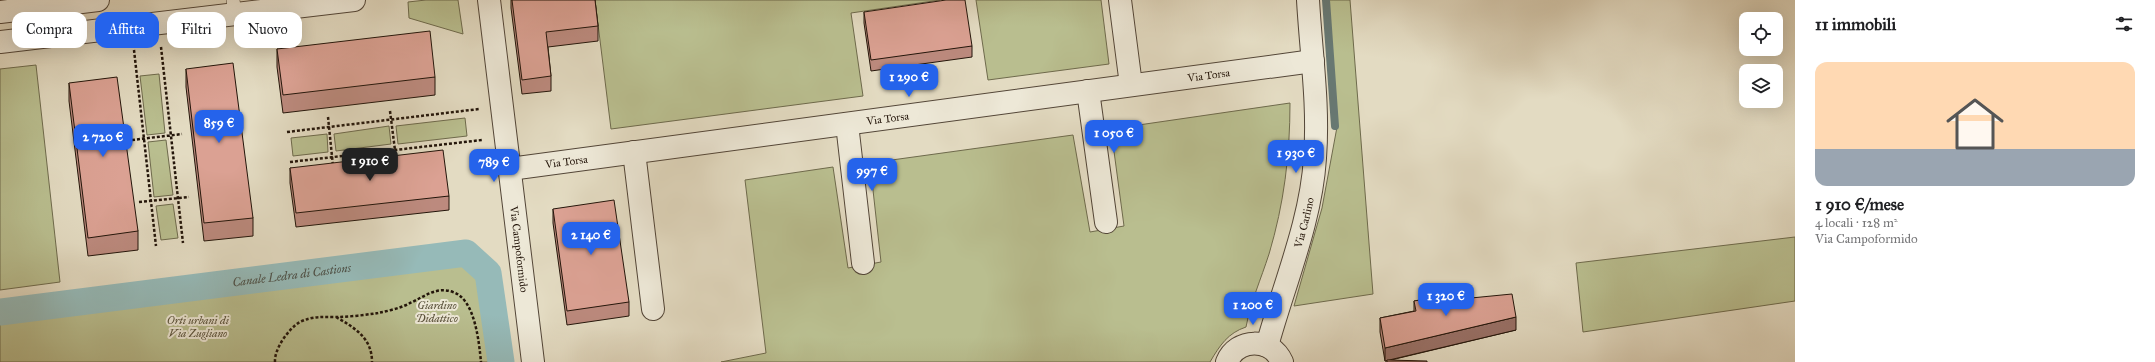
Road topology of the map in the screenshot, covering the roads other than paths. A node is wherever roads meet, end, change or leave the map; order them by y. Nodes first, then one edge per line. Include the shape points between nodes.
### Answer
1 (98, 0) edge
2 (354, 0) edge
3 (489, 0) edge
4 (1120, 0) edge
5 (1308, 0) edge
6 (45, 7) junction
7 (234, 7) edge
8 (0, 12) edge
9 (46, 12) edge
10 (87, 31) edge
11 (12, 40) edge
12 (0, 42) edge
13 (1313, 61) junction
14 (1131, 85) junction
15 (1088, 91) junction
16 (847, 124) junction
17 (634, 152) junction
18 (510, 169) junction
19 (1106, 222) dead end
20 (863, 263) dead end
21 (654, 309) dead end
22 (1267, 346) junction
23 (533, 362) edge
24 (1226, 362) edge
25 (1282, 362) edge

1 - 6 street
2 - 7 street
3 - 18 street, Via Campoformido
4 - 14 street
5 - 13 street, Via Carlino
6 - 8 street
6 - 9 lane
7 - 10 street via 158,23
11 - 12 street
13 - 14 street, Via Torsa
13 - 22 street, Via Carlino via 1316,126 1315,158 1309,199
14 - 15 street, Via Torsa
15 - 16 street, Via Torsa
15 - 19 street
16 - 17 street, Via Torsa
16 - 20 street
17 - 18 street, Via Torsa
17 - 21 street
18 - 23 street, Via Campoformido
22 - 24 street via 1254,343 1240,346 1232,352
22 - 25 street via 1275,351

